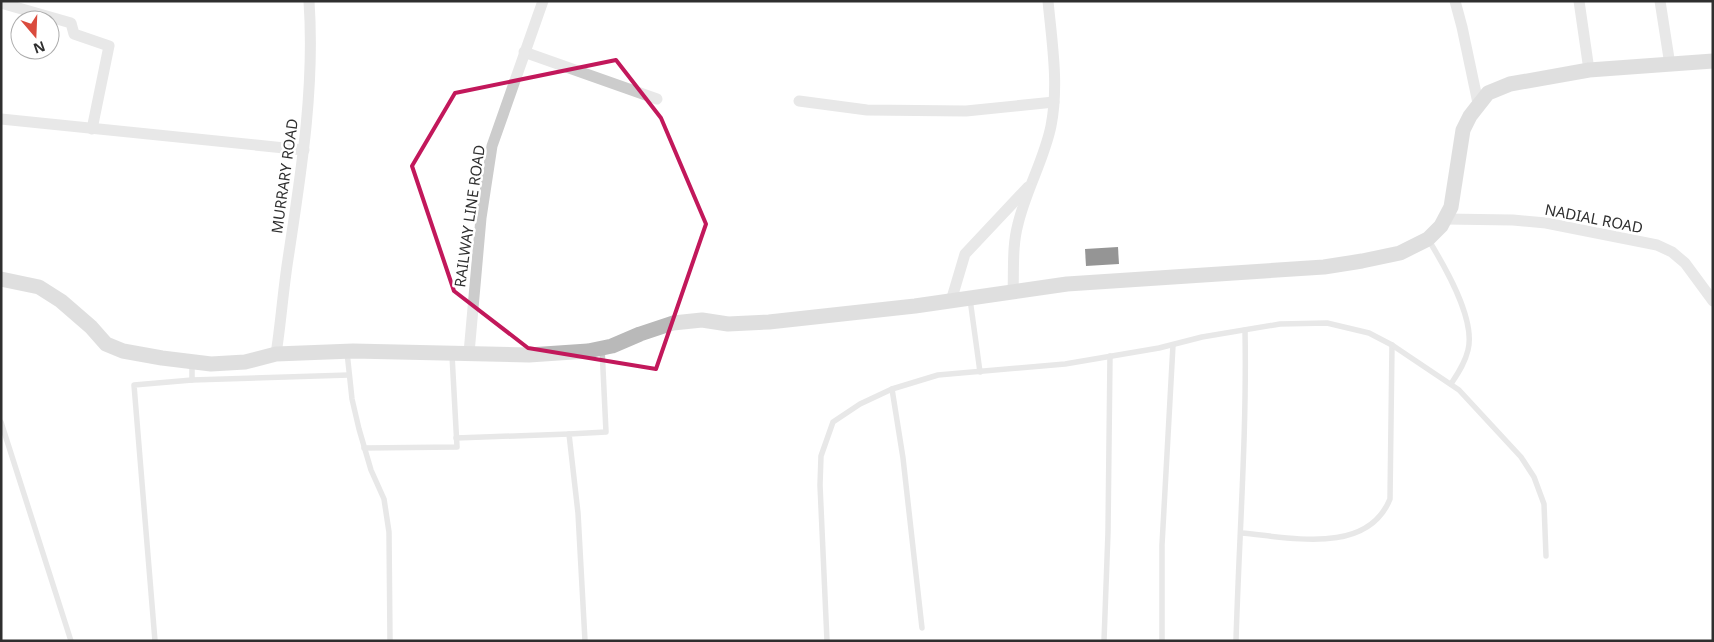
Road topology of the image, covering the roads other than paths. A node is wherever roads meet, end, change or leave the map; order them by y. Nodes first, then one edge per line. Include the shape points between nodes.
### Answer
1 (309, 1) edge
2 (543, 1) edge
3 (1048, 1) edge
4 (1455, 1) edge
5 (1579, 1) edge
6 (1660, 1) edge
7 (1, 3) edge
8 (524, 52) junction
9 (1713, 61) edge
10 (1670, 65) junction
11 (1589, 70) junction
12 (657, 99) dead end
13 (799, 100) dead end
14 (1054, 102) junction
15 (1478, 103) junction
16 (1, 120) edge
17 (92, 129) junction
18 (304, 150) junction
19 (1033, 182) junction
20 (1444, 219) junction
21 (1428, 239) junction
22 (1, 279) edge
23 (1013, 292) junction
24 (970, 298) junction
25 (951, 301) junction
26 (1713, 301) edge
27 (1245, 330) junction
28 (1173, 345) junction
29 (1392, 345) junction
30 (602, 348) junction
31 (347, 352) junction
32 (452, 353) junction
33 (469, 353) junction
34 (276, 354) junction
35 (1110, 356) junction
36 (192, 362) junction
37 (980, 372) junction
38 (349, 375) junction
39 (192, 380) junction
40 (1451, 384) junction
41 (892, 389) junction
42 (1, 422) edge
43 (569, 434) junction
44 (456, 438) junction
45 (364, 448) junction
46 (1241, 533) junction
47 (1546, 556) dead end
48 (922, 628) dead end
49 (71, 641) edge
50 (155, 641) edge
51 (390, 641) edge
52 (585, 641) edge
53 (827, 641) edge
54 (1104, 641) edge
55 (1162, 641) edge
56 (1236, 641) edge

1 - 18 street, MURRARY ROAD via 310,84
2 - 8 street, RAILWAY LINE ROAD
3 - 14 street
4 - 15 street
5 - 11 street
6 - 10 street
7 - 17 street via 71,23 74,34 109,46
8 - 12 street
8 - 33 street, RAILWAY LINE ROAD via 492,146 481,218
9 - 10 street
10 - 11 street
11 - 15 street via 1510,84 1488,92
13 - 14 street via 867,110 956,111
14 - 19 street via 1051,126
15 - 20 street via 1463,130 1451,207
16 - 17 street
17 - 18 street
18 - 34 street, MURRARY ROAD
19 - 23 street via 1015,235
19 - 25 street via 965,254
20 - 21 street
20 - 26 street, NADIAL ROAD via 1546,223 1657,245 1685,263
21 - 23 street via 1400,253 1324,267 1068,284
21 - 40 lane via 1456,289 1466,320 1469,348
22 - 36 street via 39,287 61,301 106,344 124,351
23 - 24 street
24 - 25 street
24 - 37 lane
25 - 30 street via 768,322 728,324 702,320 673,323
27 - 28 lane via 1202,336
27 - 29 lane via 1280,324 1327,323 1369,333
27 - 46 lane
28 - 35 lane
28 - 55 lane via 1162,546
29 - 40 lane
29 - 46 lane via 1390,499 1385,511 1363,530 1325,540
30 - 33 street via 529,355
30 - 43 lane via 606,432
31 - 32 street
31 - 34 street
31 - 38 lane
32 - 33 street
32 - 44 lane
34 - 36 street via 245,362
35 - 37 lane
35 - 54 lane
36 - 39 lane
37 - 41 lane via 938,375
38 - 39 lane
38 - 45 lane
39 - 50 lane via 134,385
40 - 47 lane via 1521,457 1534,477 1544,504
41 - 48 lane
41 - 53 lane via 860,404 833,422 821,456
42 - 49 lane
43 - 44 lane
43 - 52 lane via 578,513
44 - 45 lane via 457,447
45 - 51 lane via 384,499 389,532
46 - 56 lane

